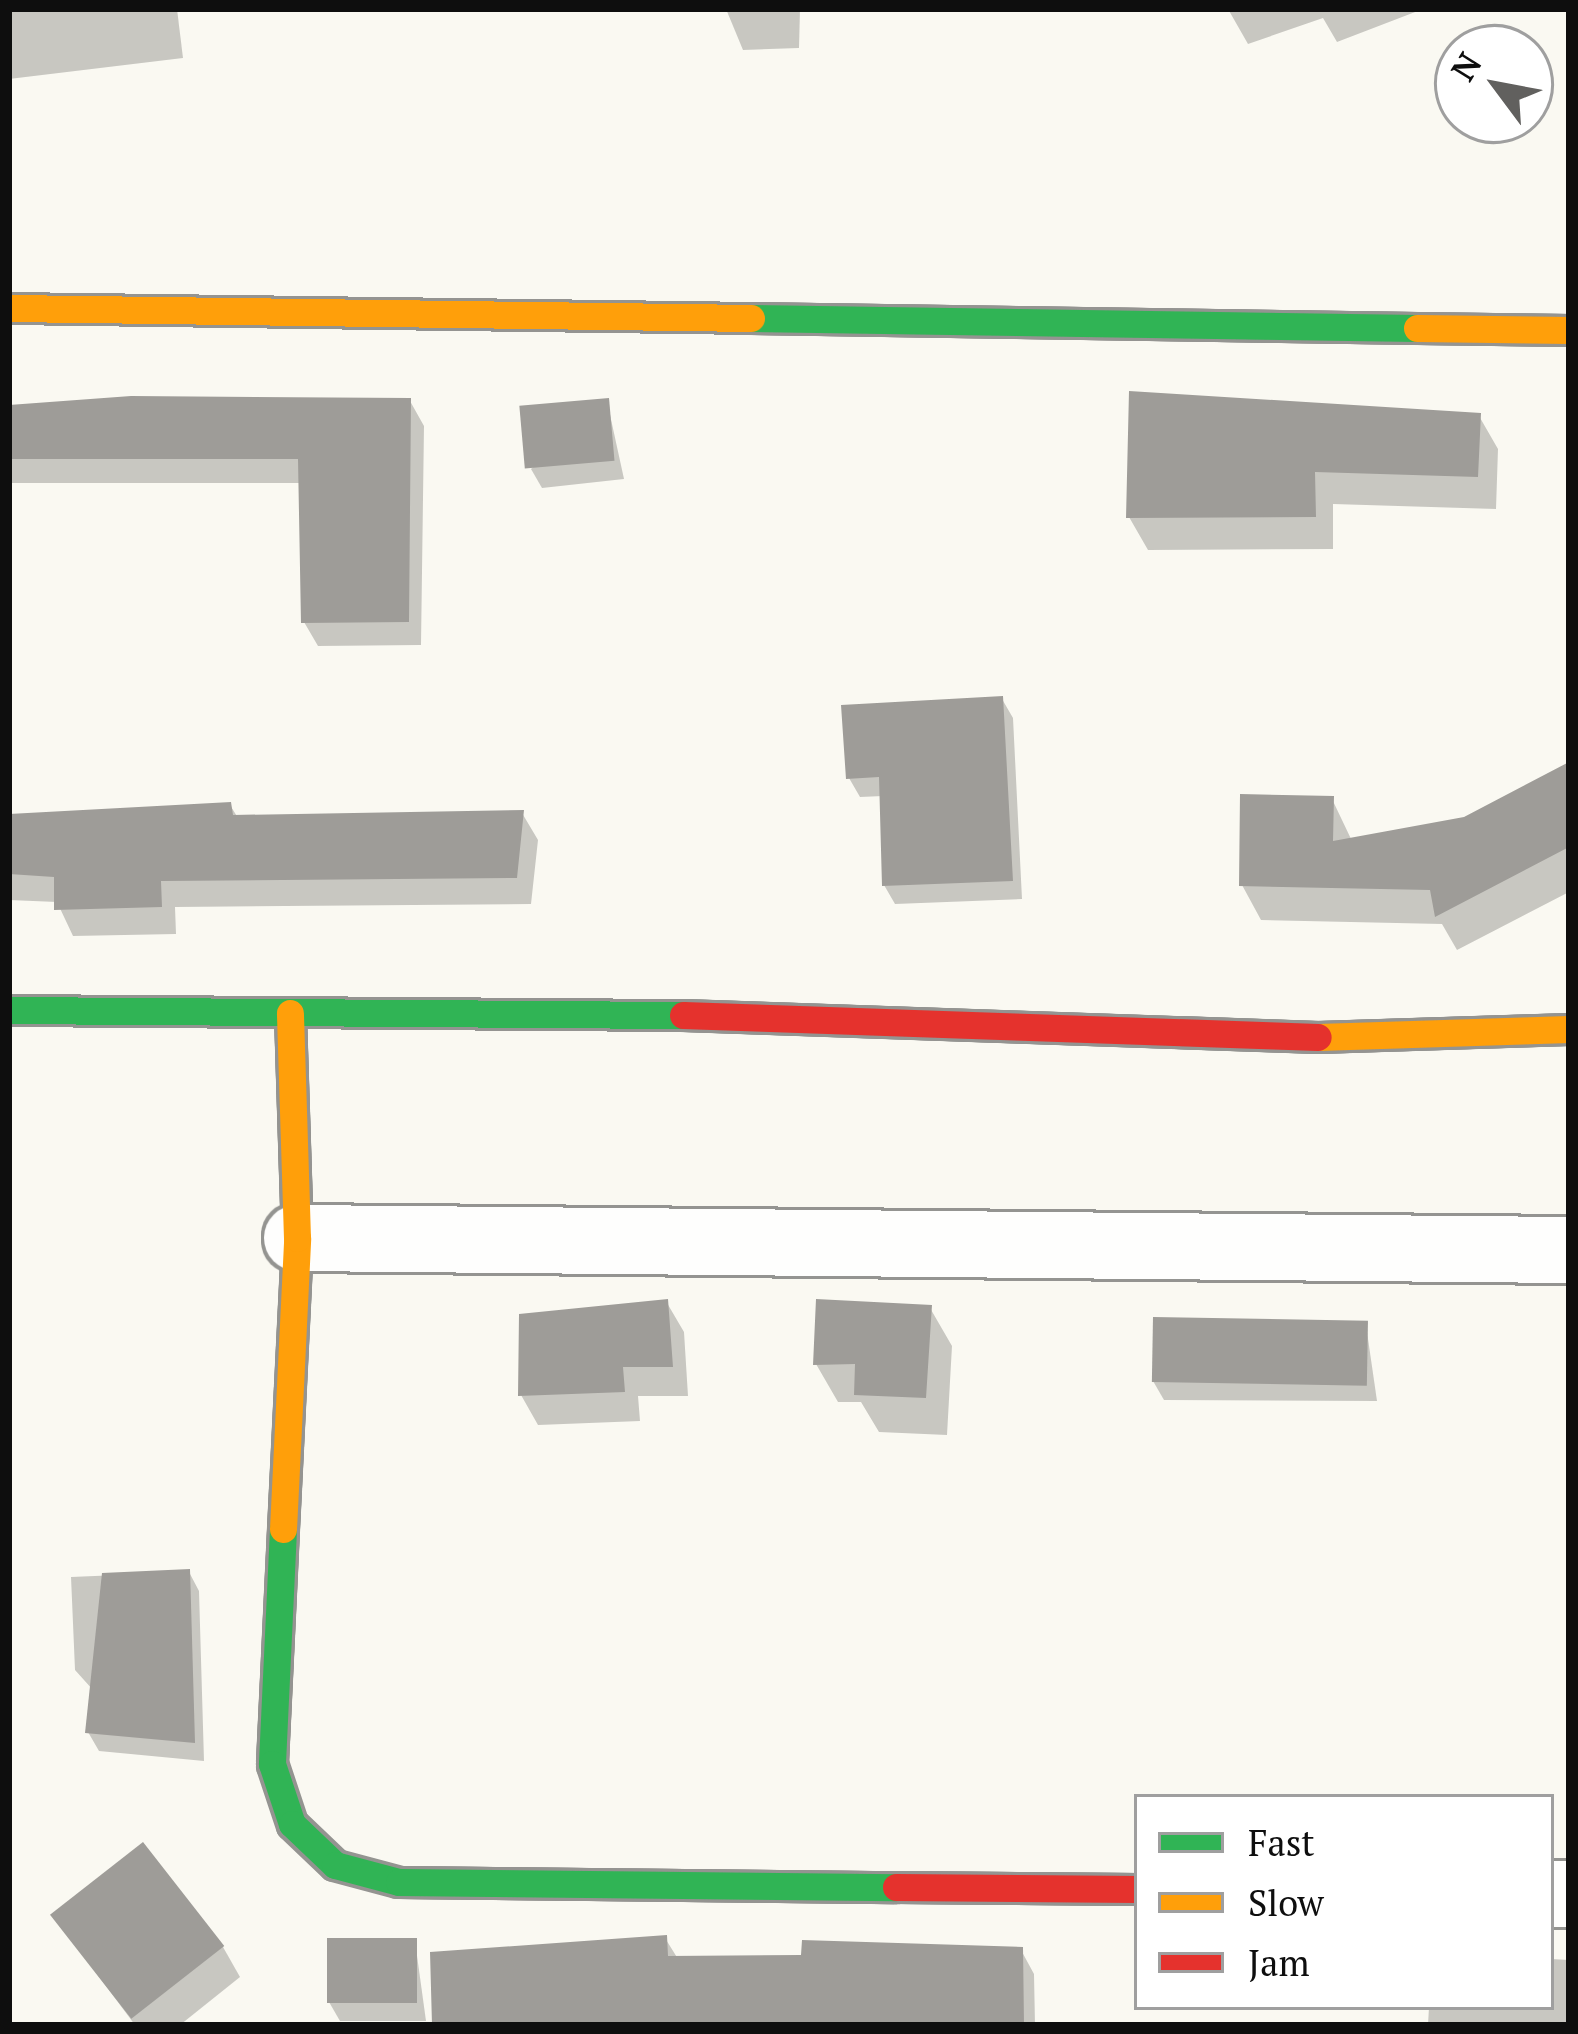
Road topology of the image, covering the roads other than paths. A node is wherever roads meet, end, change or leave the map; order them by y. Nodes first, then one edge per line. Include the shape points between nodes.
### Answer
1 (9, 308) edge
2 (1569, 330) edge
3 (9, 1010) edge
4 (290, 1012) junction
5 (1569, 1029) edge
6 (296, 1238) junction
7 (1569, 1250) edge
8 (1134, 1889) edge

1 - 2 street
3 - 4 street
4 - 5 street via 904,1017 1329,1037
4 - 6 street
6 - 7 street
6 - 8 street via 272,1764 292,1824 335,1865 399,1882

